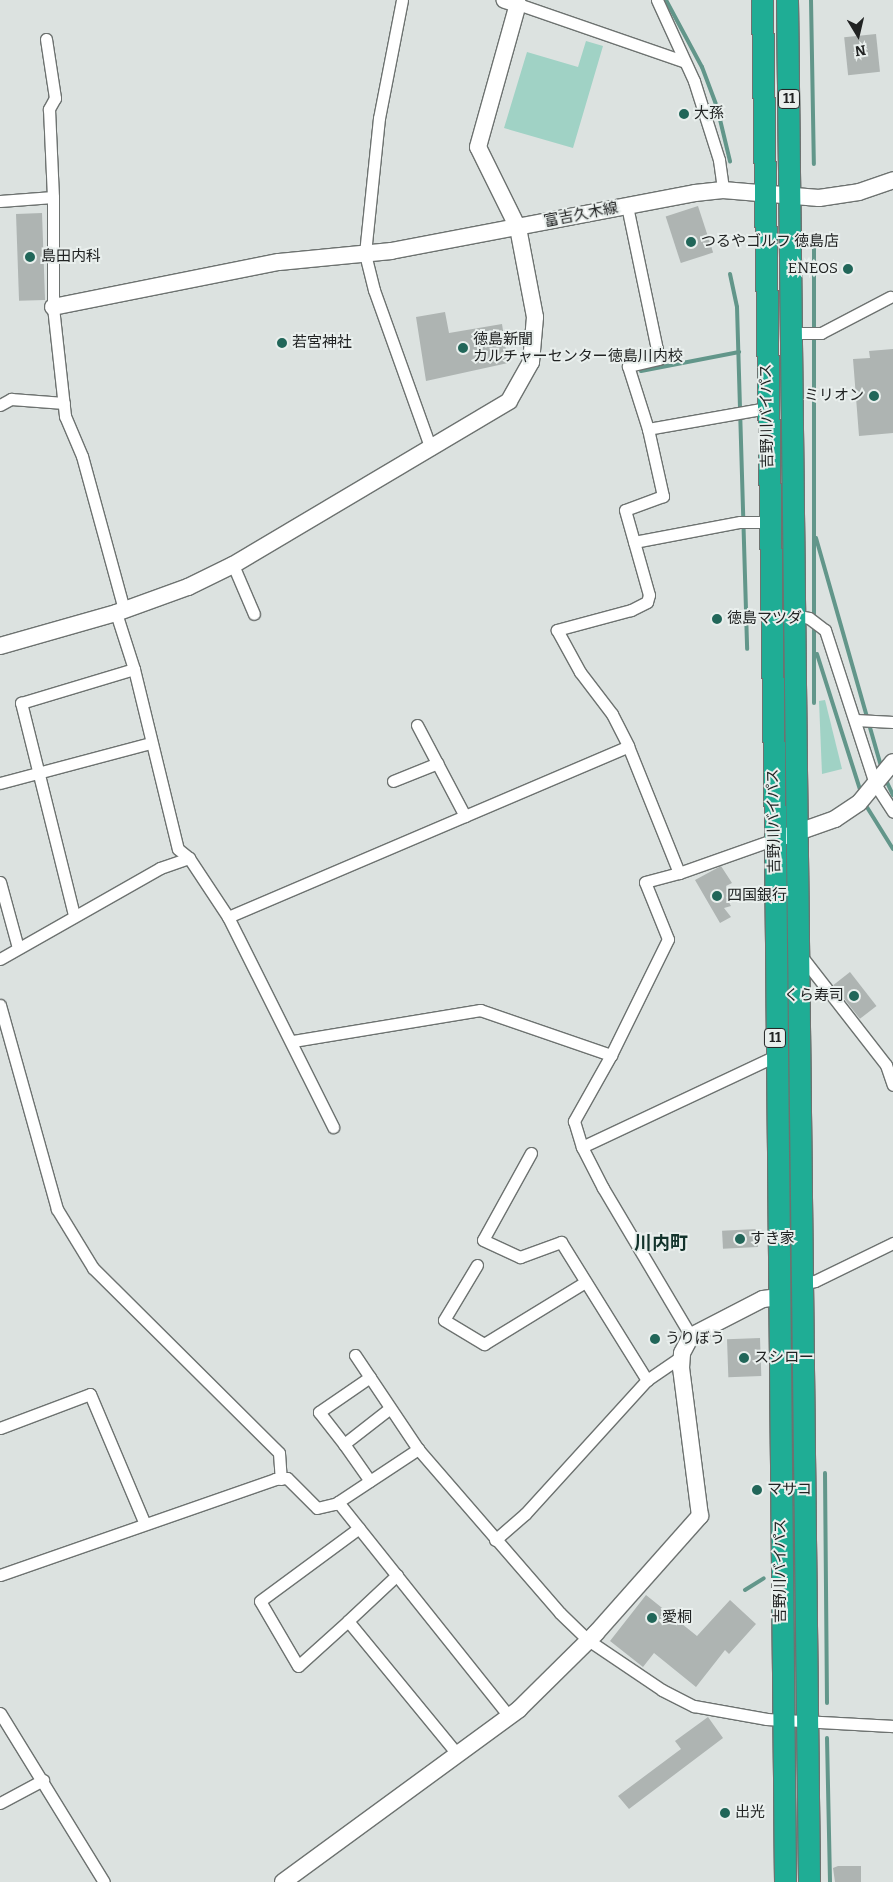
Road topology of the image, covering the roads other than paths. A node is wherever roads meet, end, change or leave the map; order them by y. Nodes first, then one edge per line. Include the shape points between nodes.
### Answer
1 (402, 0) edge
2 (656, 0) edge
3 (755, 0) edge
4 (762, 0) edge
5 (787, 0) edge
6 (512, 2) edge
7 (762, 24) junction
8 (46, 39) dead end
9 (683, 61) junction
10 (893, 180) edge
11 (723, 190) junction
12 (763, 195) junction
13 (53, 197) junction
14 (791, 198) junction
15 (0, 200) edge
16 (627, 206) junction
17 (518, 228) junction
18 (365, 254) junction
19 (890, 297) dead end
20 (53, 307) junction
21 (806, 333) junction
22 (64, 403) junction
23 (0, 405) edge
24 (767, 408) junction
25 (648, 429) junction
26 (431, 449) junction
27 (769, 522) junction
28 (634, 542) junction
29 (233, 565) junction
30 (120, 612) junction
31 (254, 614) dead end
32 (809, 620) junction
33 (0, 646) edge
34 (134, 669) junction
35 (864, 721) junction
36 (893, 722) edge
37 (418, 726) dead end
38 (150, 743) junction
39 (628, 746) junction
40 (438, 763) junction
41 (37, 774) junction
42 (393, 781) dead end
43 (877, 781) edge
44 (0, 783) edge
45 (893, 812) edge
46 (465, 816) junction
47 (796, 833) junction
48 (775, 839) junction
49 (188, 858) junction
50 (679, 873) junction
51 (0, 882) edge
52 (74, 915) junction
53 (228, 917) junction
54 (18, 948) junction
55 (799, 953) junction
56 (0, 959) edge
57 (0, 1005) edge
58 (293, 1041) junction
59 (611, 1055) junction
60 (775, 1056) junction
61 (889, 1069) edge
62 (893, 1085) edge
63 (333, 1127) dead end
64 (582, 1147) junction
65 (532, 1153) dead end
66 (893, 1243) edge
67 (477, 1265) dead end
68 (585, 1282) junction
69 (802, 1284) junction
70 (779, 1297) junction
71 (691, 1336) junction
72 (355, 1355) dead end
73 (682, 1356) junction
74 (370, 1377) junction
75 (647, 1380) junction
76 (390, 1408) junction
77 (0, 1428) edge
78 (344, 1444) junction
79 (418, 1448) junction
80 (281, 1478) junction
81 (370, 1481) junction
82 (338, 1502) junction
83 (145, 1524) junction
84 (359, 1528) junction
85 (495, 1540) junction
86 (0, 1575) edge
87 (397, 1575) junction
88 (348, 1621) junction
89 (588, 1640) junction
90 (0, 1713) edge
91 (509, 1716) junction
92 (782, 1721) junction
93 (806, 1723) junction
94 (893, 1726) edge
95 (458, 1755) junction
96 (43, 1780) junction
97 (0, 1803) edge
98 (104, 1882) edge
99 (283, 1882) edge
100 (785, 1882) edge
101 (809, 1882) edge

1 - 18 street via 379,118
2 - 9 street
3 - 7 highway
4 - 7 highway, 吉野川バイパス / 11
5 - 14 highway, 吉野川バイパス / 11
6 - 9 street
6 - 17 street via 478,147
7 - 12 highway, 吉野川バイパス / 11
8 - 13 street via 55,98 49,109
9 - 11 street via 694,81 718,160
10 - 14 street, 富吉久木線 via 858,192
11 - 12 street, 富吉久木線
11 - 16 street, 富吉久木線
12 - 14 street, 富吉久木線
12 - 24 highway, 吉野川バイパス / 11
13 - 15 street
13 - 20 street
14 - 21 highway, 吉野川バイパス / 11
16 - 17 street, 富吉久木線
16 - 25 street via 659,359 628,366
17 - 18 street, 富吉久木線
17 - 26 street via 535,317 531,362 509,401
18 - 20 street, 富吉久木線 via 279,262
18 - 26 street via 374,290
19 - 21 street
20 - 22 street
21 - 32 highway, 吉野川バイパス / 11
22 - 23 street via 11,399
22 - 30 street
24 - 25 street
24 - 27 highway, 吉野川バイパス / 11
25 - 28 street via 663,496 625,510
26 - 29 street
27 - 28 street via 744,522
27 - 48 highway, 吉野川バイパス / 11
28 - 39 street via 649,595 646,602 557,630 580,672 612,714
29 - 30 street
29 - 31 street
30 - 33 street
30 - 34 street
32 - 35 street
32 - 47 highway, 吉野川バイパス / 11
34 - 38 street
34 - 41 street via 21,703
35 - 36 street
35 - 43 street
37 - 40 street
38 - 41 street
38 - 49 street via 178,848
39 - 46 street
39 - 50 street
40 - 42 street
40 - 46 street
41 - 44 street
41 - 52 street
43 - 45 street
43 - 47 street via 835,819
46 - 53 street
47 - 48 street
47 - 55 highway, 吉野川バイパス / 11
48 - 50 street
48 - 60 highway, 吉野川バイパス / 11
49 - 52 street via 160,868
49 - 53 street
50 - 59 street via 645,882 668,939
51 - 54 street
52 - 54 street
53 - 58 street
54 - 56 street
55 - 61 street via 812,975 852,1019
55 - 69 highway, 吉野川バイパス / 11
57 - 80 street via 57,1209 93,1268 279,1453
58 - 59 street via 480,1010
58 - 63 street
59 - 64 street via 574,1121
60 - 64 street
60 - 70 highway, 吉野川バイパス / 11
61 - 62 street
64 - 71 street
65 - 68 street via 483,1240 520,1257 561,1242
66 - 69 street via 815,1282
67 - 68 street via 444,1320 484,1344
68 - 75 street
69 - 93 highway, 吉野川バイパス / 11
70 - 71 street via 763,1299
70 - 92 highway, 吉野川バイパス / 11
71 - 73 street
72 - 74 street
73 - 75 street
73 - 89 street via 700,1516
74 - 76 street
74 - 78 street via 319,1412
75 - 85 street via 525,1514
76 - 78 street
76 - 79 street
77 - 83 street via 90,1394
78 - 81 street
79 - 81 street
79 - 85 street
80 - 82 street via 287,1478 318,1508
80 - 83 street
81 - 82 street
82 - 84 street
83 - 86 street
84 - 87 street
84 - 88 street via 260,1601 298,1666
85 - 89 street
87 - 88 street
87 - 91 street
88 - 95 street
89 - 91 street via 567,1664
89 - 92 street via 662,1690 694,1706
90 - 96 street
91 - 95 street
92 - 93 street
92 - 100 highway, 吉野川バイパス / 11
93 - 94 street
93 - 101 highway, 吉野川バイパス / 11
95 - 99 street
96 - 97 street
96 - 98 street

